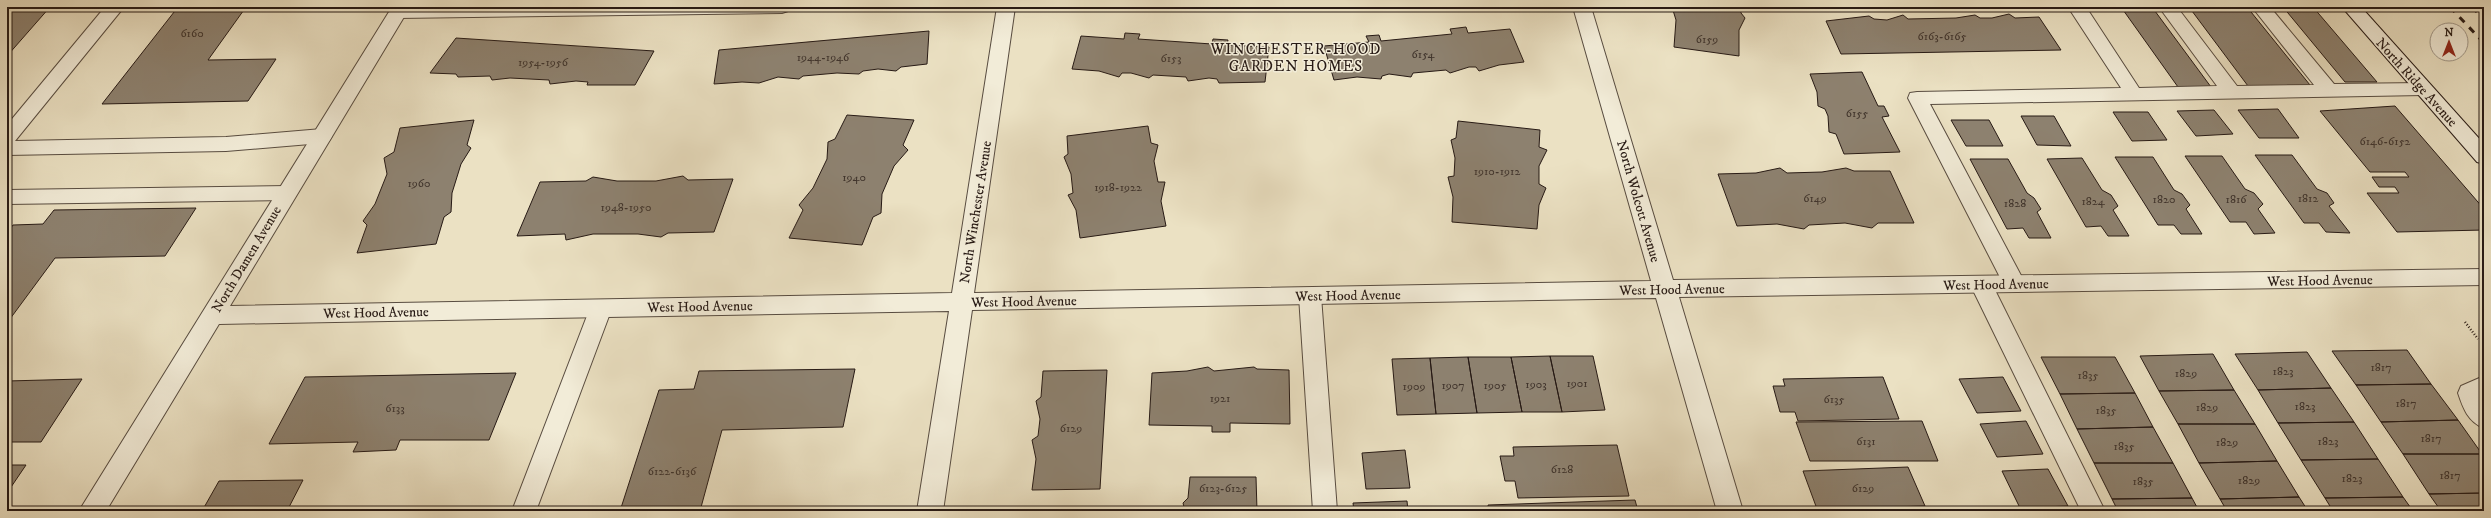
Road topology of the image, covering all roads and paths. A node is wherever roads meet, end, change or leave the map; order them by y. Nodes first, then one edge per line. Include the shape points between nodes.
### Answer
1 (115, 7) edge
2 (782, 7) edge
3 (1006, 7) edge
4 (1582, 7) edge
5 (2077, 7) edge
6 (2168, 7) edge
7 (2261, 7) edge
8 (2351, 7) edge
9 (399, 10) edge
10 (2423, 88) junction
11 (2329, 91) junction
12 (2232, 93) junction
13 (2134, 94) junction
14 (322, 136) junction
15 (7, 138) edge
16 (7, 148) edge
17 (2484, 156) edge
18 (287, 193) junction
19 (7, 197) edge
20 (2484, 277) edge
21 (1981, 284) junction
22 (2014, 284) junction
23 (1665, 289) junction
24 (1310, 296) junction
25 (962, 302) junction
26 (601, 308) junction
27 (212, 315) junction
28 (2465, 322) dead end
29 (2478, 339) dead end
30 (2484, 385) edge
31 (2484, 418) edge
32 (92, 511) edge
33 (524, 511) edge
34 (930, 511) edge
35 (1325, 511) edge
36 (1730, 511) edge
37 (2093, 511) edge

1 - 15 lane
2 - 9 lane
3 - 25 street, North Winchester Avenue
4 - 23 street, North Wolcott Avenue
5 - 13 lane
6 - 12 lane
7 - 11 lane
8 - 10 street, North Ridge Avenue
9 - 14 street, North Damen Avenue
10 - 11 lane
10 - 17 street, North Ridge Avenue
11 - 12 lane
12 - 13 lane
13 - 22 lane via 1917,98
14 - 16 lane via 226,144
14 - 18 street, North Damen Avenue
18 - 19 lane
18 - 27 street, North Damen Avenue
20 - 22 street, West Hood Avenue
21 - 22 street, West Hood Avenue
21 - 23 street, West Hood Avenue
21 - 37 lane
23 - 24 street, West Hood Avenue
23 - 36 street, North Wolcott Avenue
24 - 25 street, West Hood Avenue
24 - 35 lane
25 - 26 street, West Hood Avenue
25 - 34 street, North Winchester Avenue
26 - 27 street, West Hood Avenue
26 - 33 lane
27 - 32 street, North Damen Avenue
28 - 29 path
30 - 31 lane via 2469,393 2474,406

